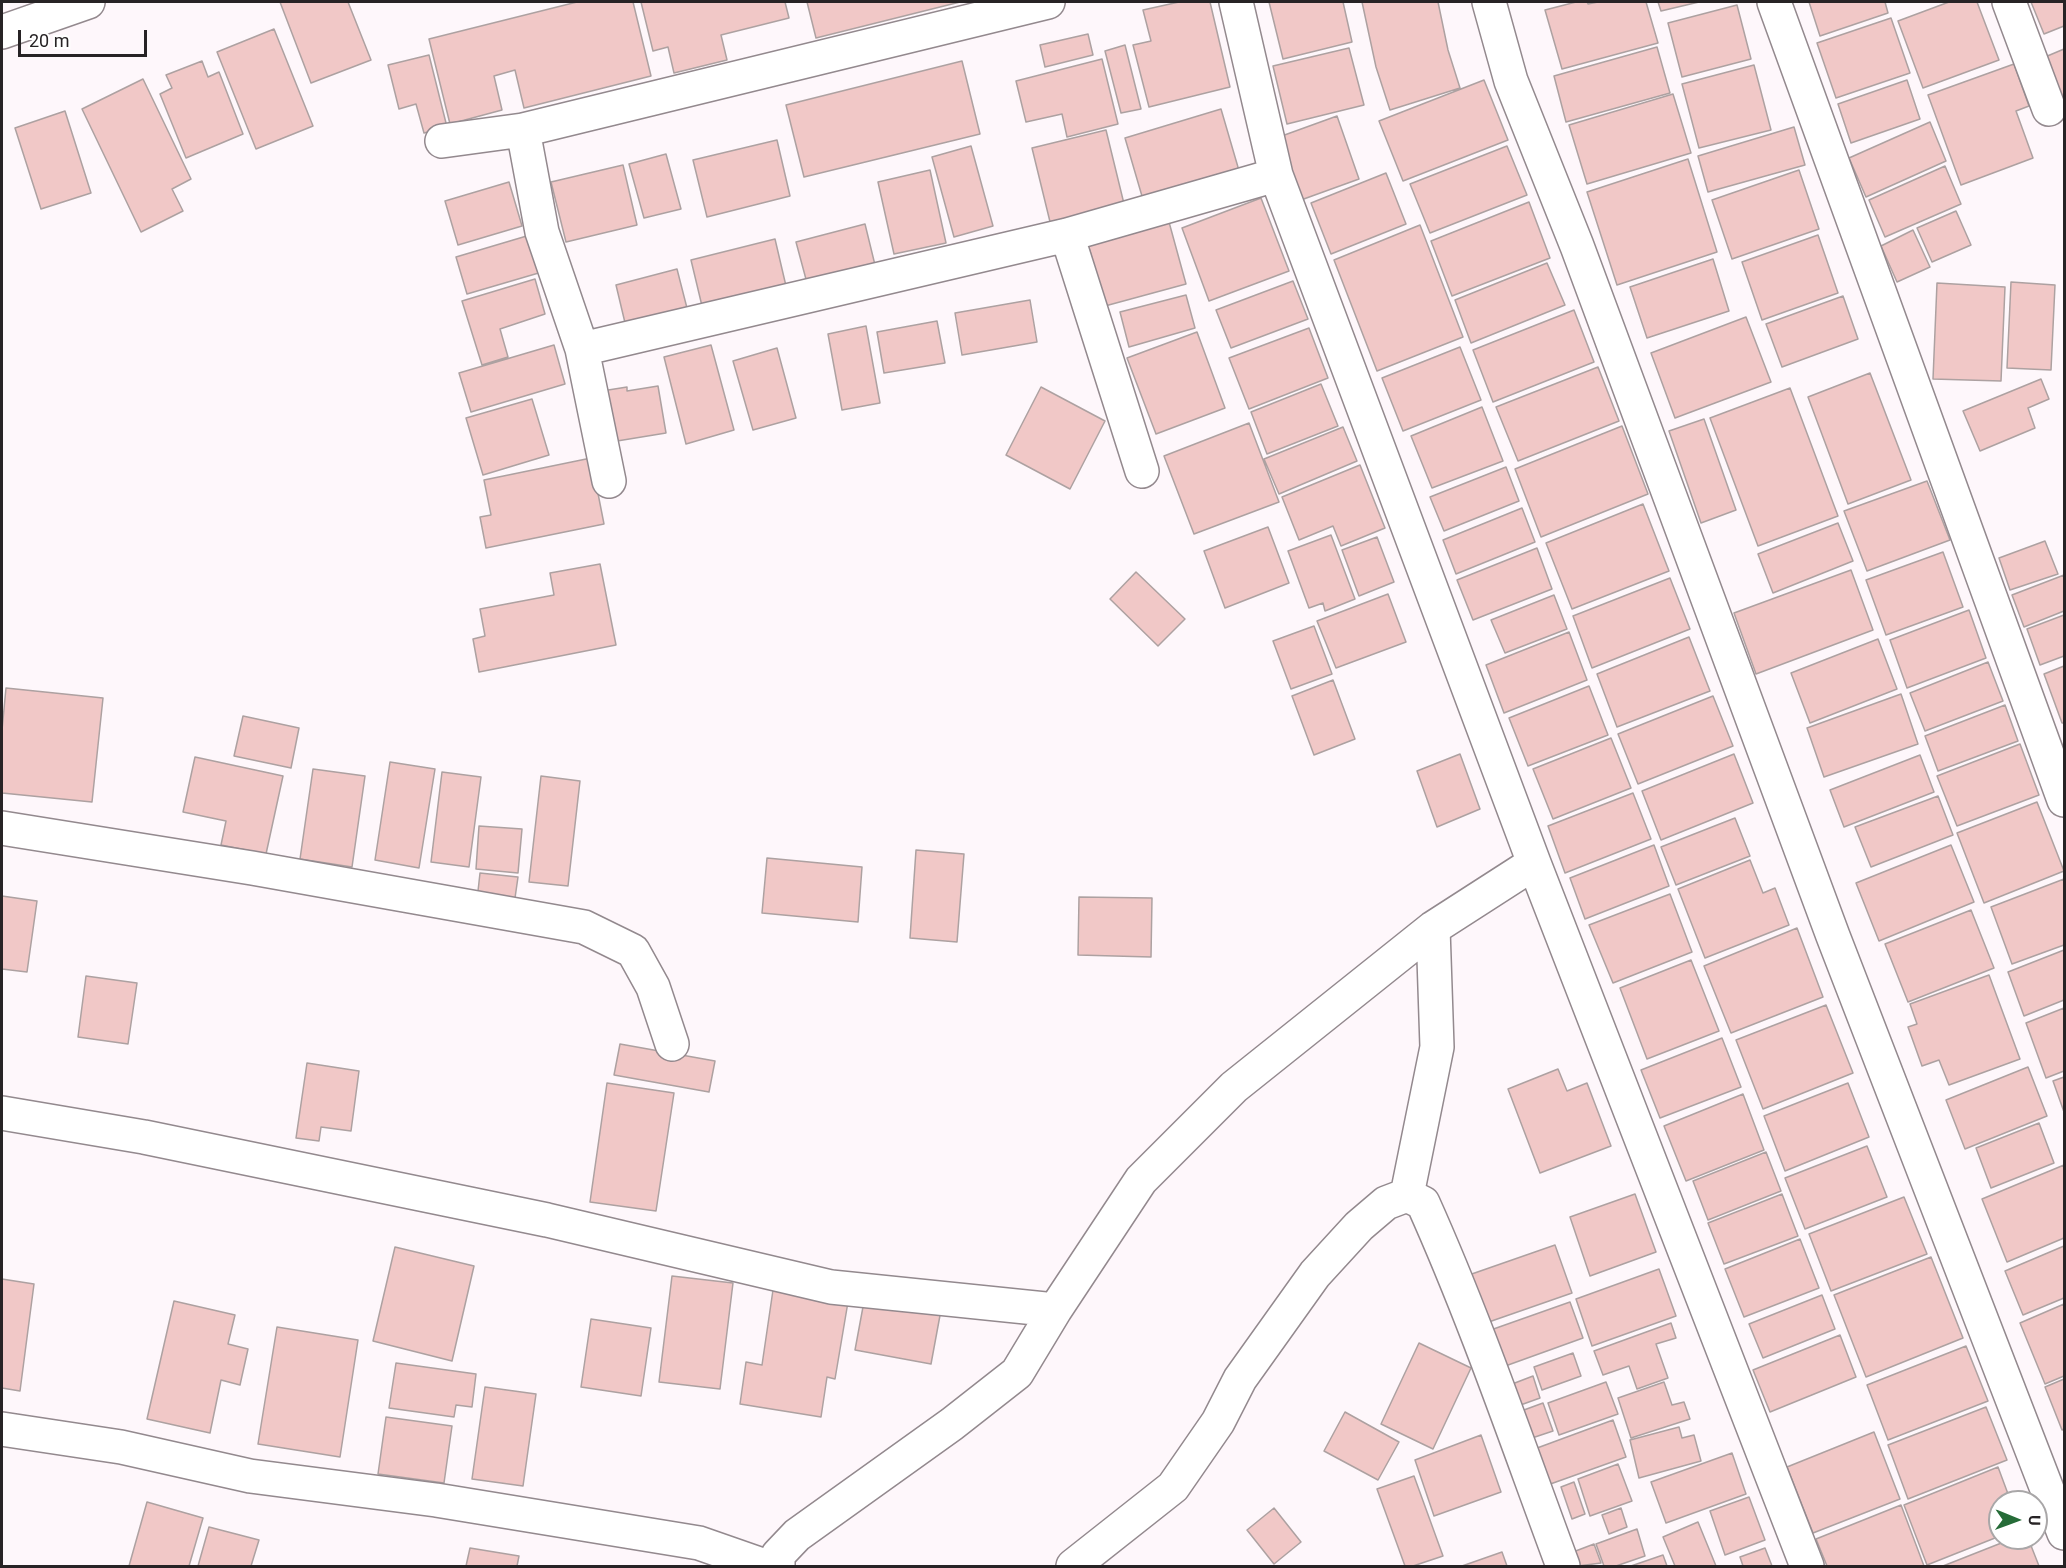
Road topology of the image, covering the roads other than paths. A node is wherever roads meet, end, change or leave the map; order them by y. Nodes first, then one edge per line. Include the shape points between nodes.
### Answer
1 (88, 2) edge
2 (1048, 2) edge
3 (1236, 2) edge
4 (1489, 2) edge
5 (1774, 2) edge
6 (2009, 2) edge
7 (2, 32) edge
8 (2049, 109) dead end
9 (523, 130) junction
10 (442, 141) dead end
11 (1276, 175) junction
12 (1066, 235) junction
13 (582, 349) junction
14 (1142, 471) dead end
15 (609, 481) dead end
16 (2064, 800) edge
17 (2, 828) edge
18 (1534, 863) junction
19 (1433, 928) junction
20 (672, 1044) dead end
21 (2, 1113) edge
22 (1407, 1195) junction
23 (1055, 1310) junction
24 (2, 1429) edge
25 (2064, 1533) edge
26 (765, 1565) edge
27 (1072, 1566) edge
28 (1563, 1566) edge
29 (1807, 1566) edge

1 - 7 street
2 - 9 street
3 - 11 street
4 - 25 street via 1511,81 1581,257 1829,925
5 - 16 street
6 - 8 street
9 - 10 street
9 - 13 street via 542,232
11 - 12 street
11 - 18 street
12 - 13 street
12 - 14 street
13 - 15 street
17 - 20 street via 585,927 633,951 653,987
18 - 19 street
18 - 29 street
19 - 22 street via 1437,1047
19 - 23 street via 1234,1087 1141,1180
21 - 23 street via 144,1137 547,1220 831,1287
22 - 27 street via 1386,1203 1359,1226 1315,1274 1240,1379 1218,1422 1173,1487
22 - 28 street via 1423,1203 1430,1219
23 - 26 street via 1017,1373 797,1535
24 - 26 street via 121,1447 250,1476 436,1500 699,1543

